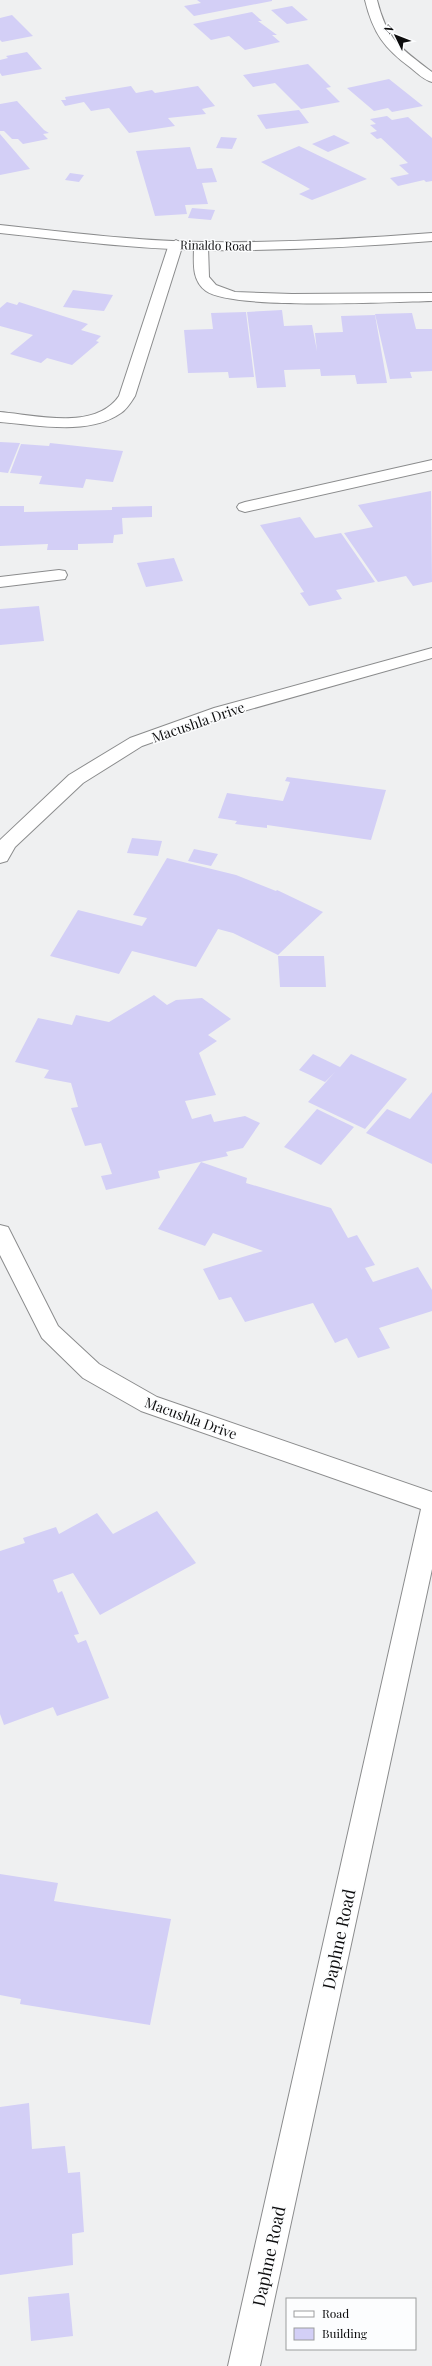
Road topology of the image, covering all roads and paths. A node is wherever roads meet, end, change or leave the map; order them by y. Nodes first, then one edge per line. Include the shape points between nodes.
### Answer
1 (371, 0) edge
2 (432, 78) edge
3 (0, 229) edge
4 (432, 237) edge
5 (176, 244) junction
6 (201, 246) junction
7 (432, 297) edge
8 (0, 417) edge
9 (432, 465) edge
10 (245, 507) dead end
11 (59, 575) dead end
12 (0, 582) edge
13 (432, 653) edge
14 (0, 857) edge
15 (0, 1233) edge
16 (432, 1502) edge
17 (432, 1512) edge
18 (244, 2366) edge

1 - 2 street via 377,24 383,34
3 - 5 street, Rinaldo Road via 128,242
4 - 6 street, Rinaldo Road via 330,245
5 - 6 street, Rinaldo Road
5 - 8 street via 127,396 115,410 97,418 76,422
6 - 7 street via 204,282 228,295 292,298
9 - 10 street
11 - 12 street
13 - 14 street, Macushla Drive via 220,712 136,742 76,779 7,844
15 - 16 street, Macushla Drive via 50,1332 91,1372 149,1404
17 - 18 street, Daphne Road

